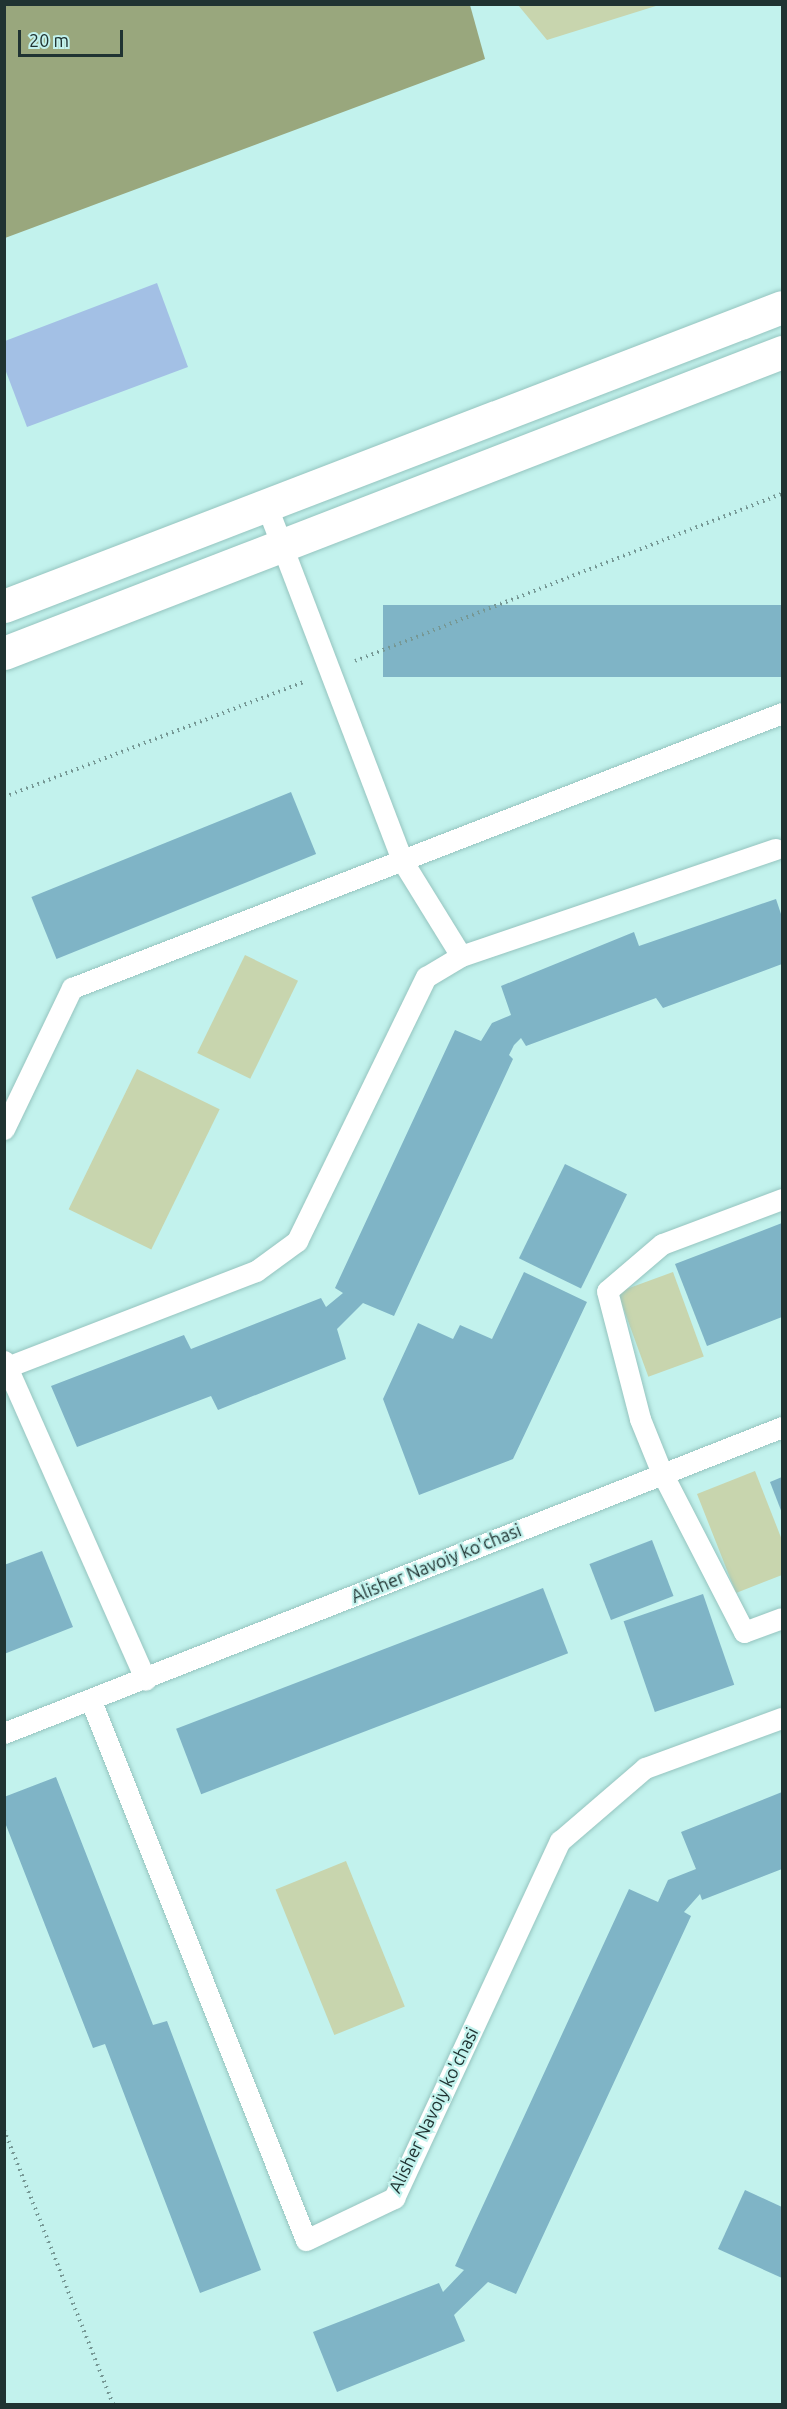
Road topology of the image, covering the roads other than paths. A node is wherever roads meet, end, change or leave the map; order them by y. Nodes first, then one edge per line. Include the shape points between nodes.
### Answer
1 (783, 307) edge
2 (783, 352) edge
3 (266, 504) junction
4 (282, 546) junction
5 (4, 606) edge
6 (4, 653) edge
7 (783, 713) edge
8 (776, 849) dead end
9 (403, 862) junction
10 (461, 956) junction
11 (4, 1129) edge
12 (783, 1199) edge
13 (6, 1364) edge
14 (783, 1427) edge
15 (661, 1471) junction
16 (783, 1618) edge
17 (146, 1680) junction
18 (91, 1701) junction
19 (783, 1718) edge
20 (4, 1733) edge

1 - 3 main road
2 - 4 main road
3 - 4 lane
3 - 5 main road
4 - 6 main road
4 - 9 lane
7 - 9 lane
8 - 10 lane
9 - 10 lane
9 - 11 lane via 72,988
10 - 13 lane via 426,977 297,1241 256,1271
12 - 15 lane via 662,1244 607,1291 640,1419
13 - 17 lane
14 - 15 lane, Alisher Navoiy ko'chasi
15 - 16 lane via 744,1632
15 - 17 lane, Alisher Navoiy ko'chasi
17 - 18 lane, Alisher Navoiy ko'chasi
18 - 19 lane, Alisher Navoiy ko'chasi via 306,2240 394,2198 560,1841 645,1768
18 - 20 lane, Alisher Navoiy ko'chasi

